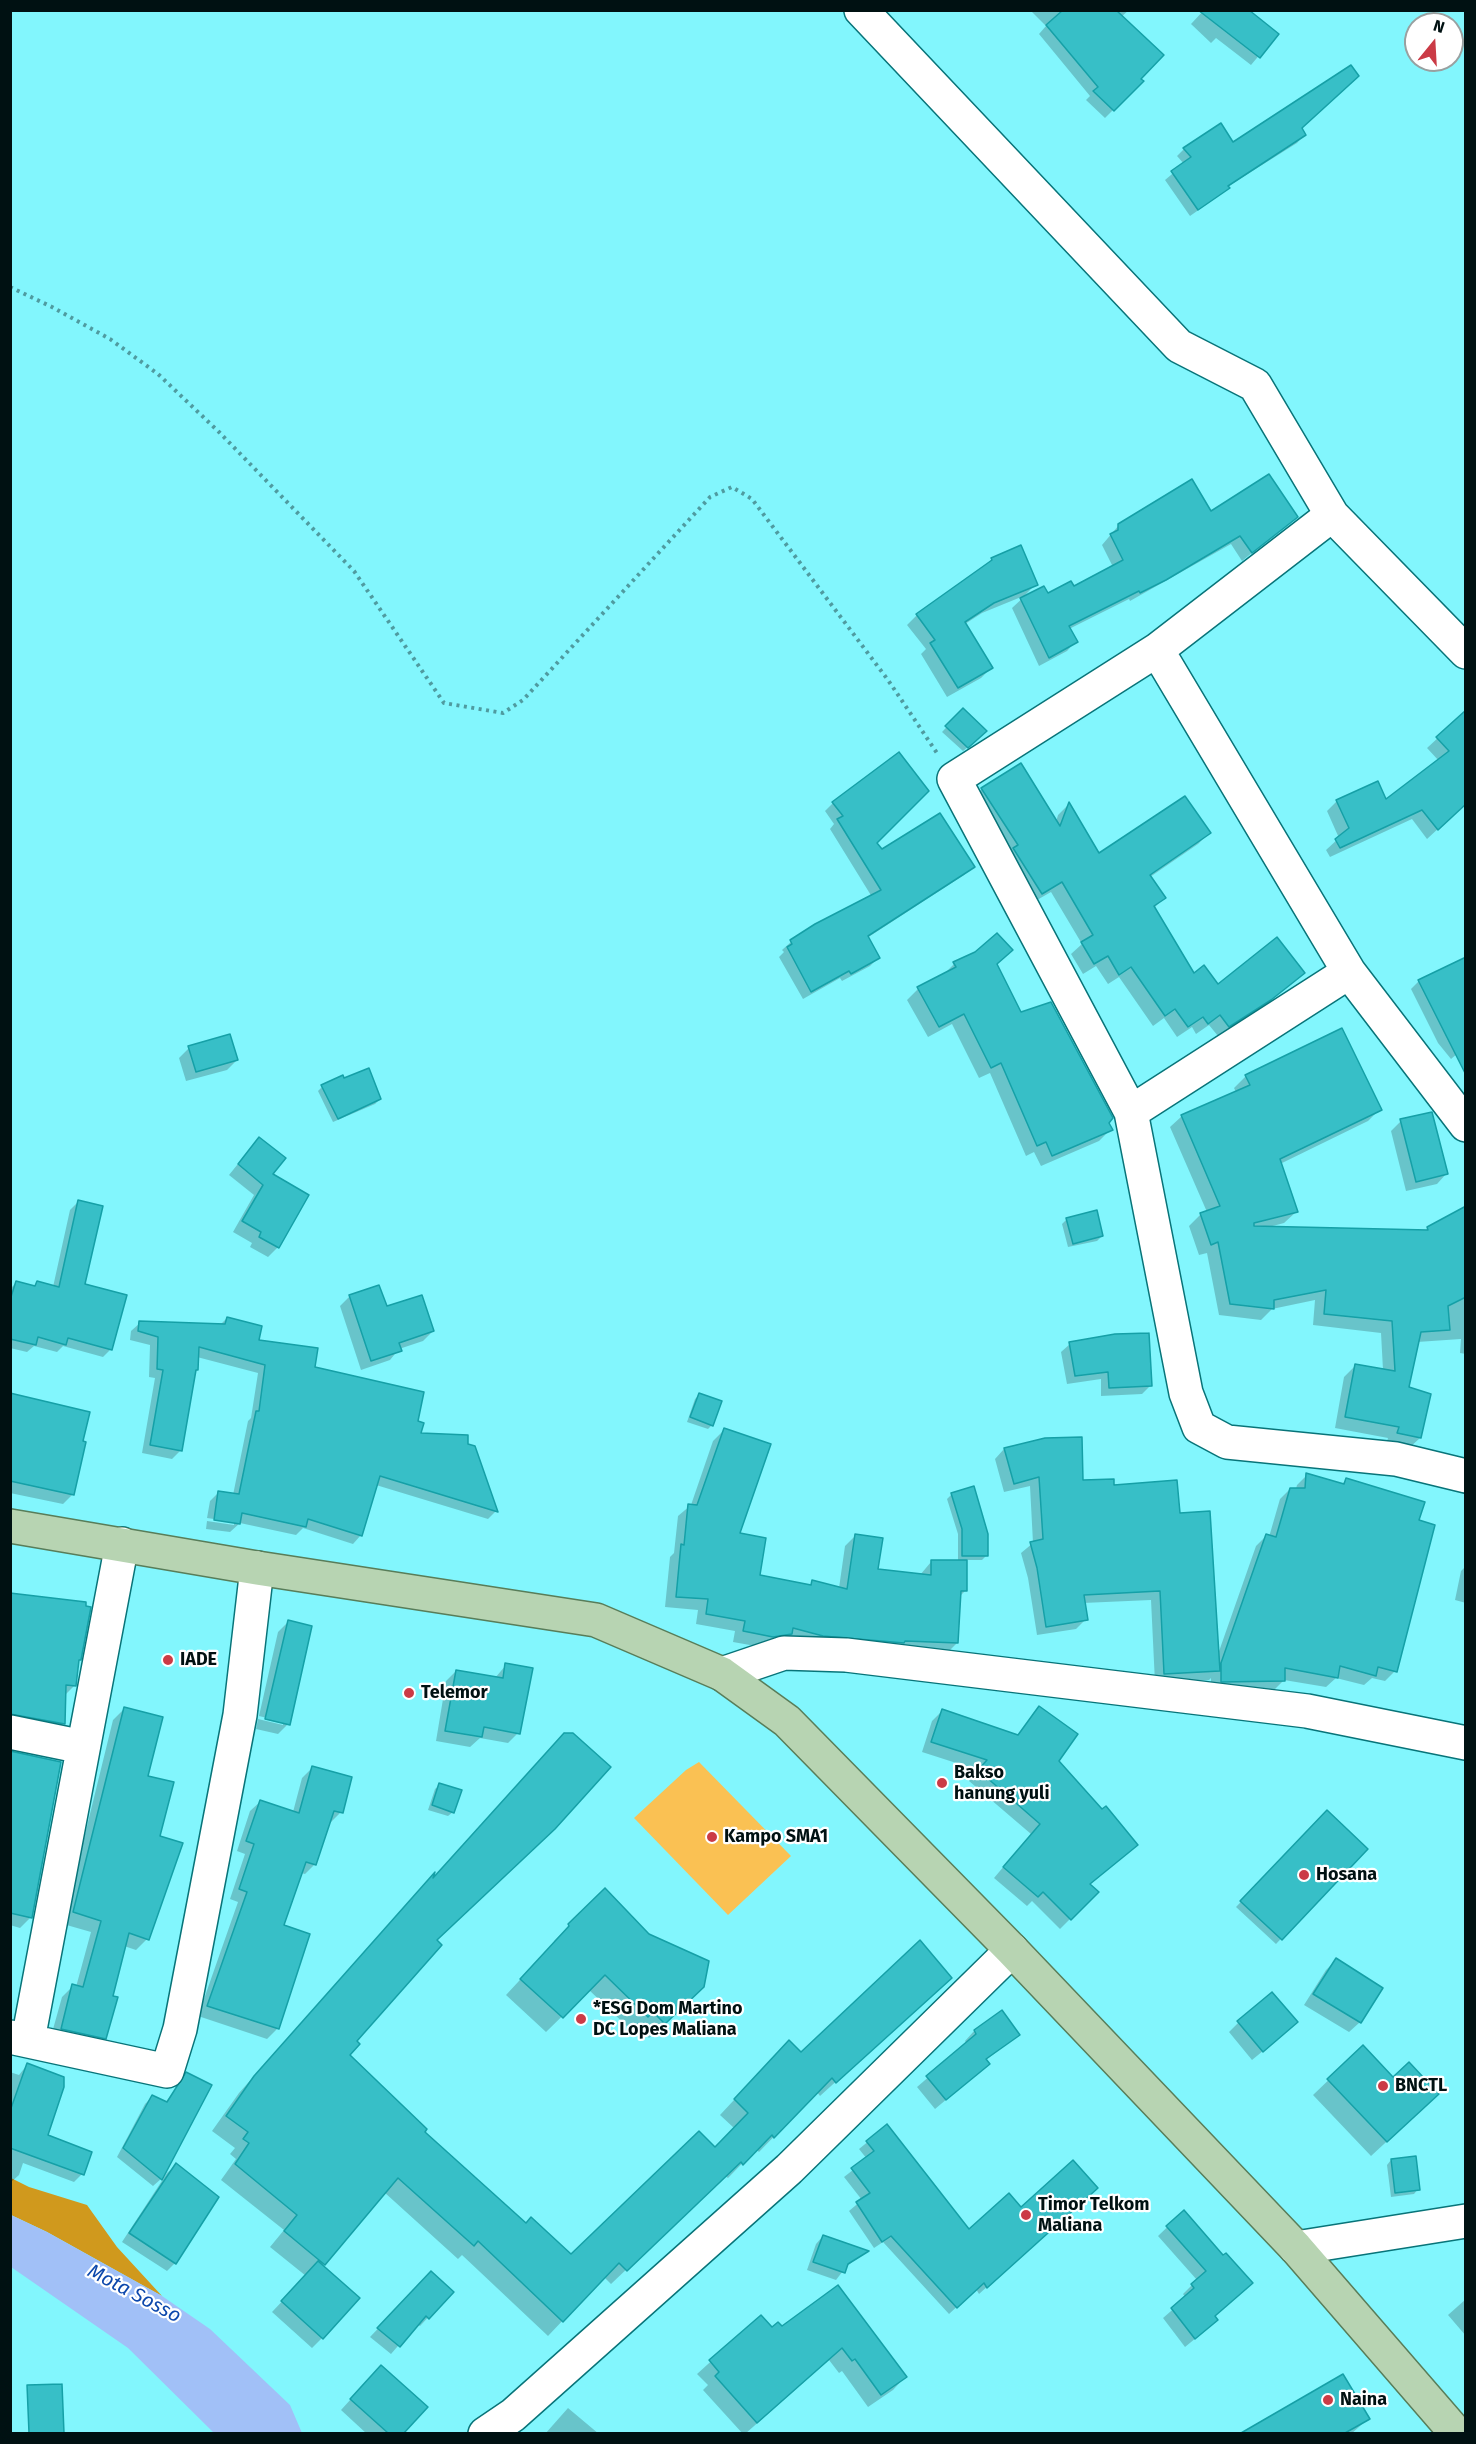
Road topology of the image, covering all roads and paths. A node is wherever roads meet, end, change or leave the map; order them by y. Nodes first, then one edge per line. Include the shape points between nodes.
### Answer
1 (861, 10) edge
2 (10, 287) edge
3 (1332, 514) junction
4 (1157, 650) junction
5 (1466, 652) edge
6 (954, 779) junction
7 (1349, 972) junction
8 (1131, 1112) junction
9 (1466, 1125) edge
10 (1466, 1476) edge
11 (10, 1526) edge
12 (123, 1544) junction
13 (257, 1568) junction
14 (722, 1674) junction
15 (10, 1732) edge
16 (1466, 1743) edge
17 (83, 1747) junction
18 (1012, 1950) junction
19 (19, 2039) edge
20 (1466, 2222) edge
21 (1296, 2248) junction
22 (485, 2433) edge
23 (1457, 2433) edge

1 - 3 street via 1179,346 1255,385
2 - 6 path via 110,339 158,374 219,432 354,571 444,703 503,713 523,700 710,497 732,487 752,499 888,680
3 - 4 street
3 - 5 street
4 - 6 street
4 - 7 street
6 - 8 street
7 - 8 street
7 - 9 street
8 - 10 street via 1186,1393 1198,1427 1227,1442 1396,1459
11 - 12 main road
12 - 13 main road
12 - 17 street
13 - 14 main road via 596,1620
13 - 19 street via 240,1715 180,2030 167,2071
14 - 16 street via 784,1653 846,1655 1307,1711
14 - 18 main road via 787,1721
15 - 17 street
17 - 19 street
18 - 21 main road
18 - 22 street via 789,2169 513,2415
20 - 21 street
21 - 23 main road

